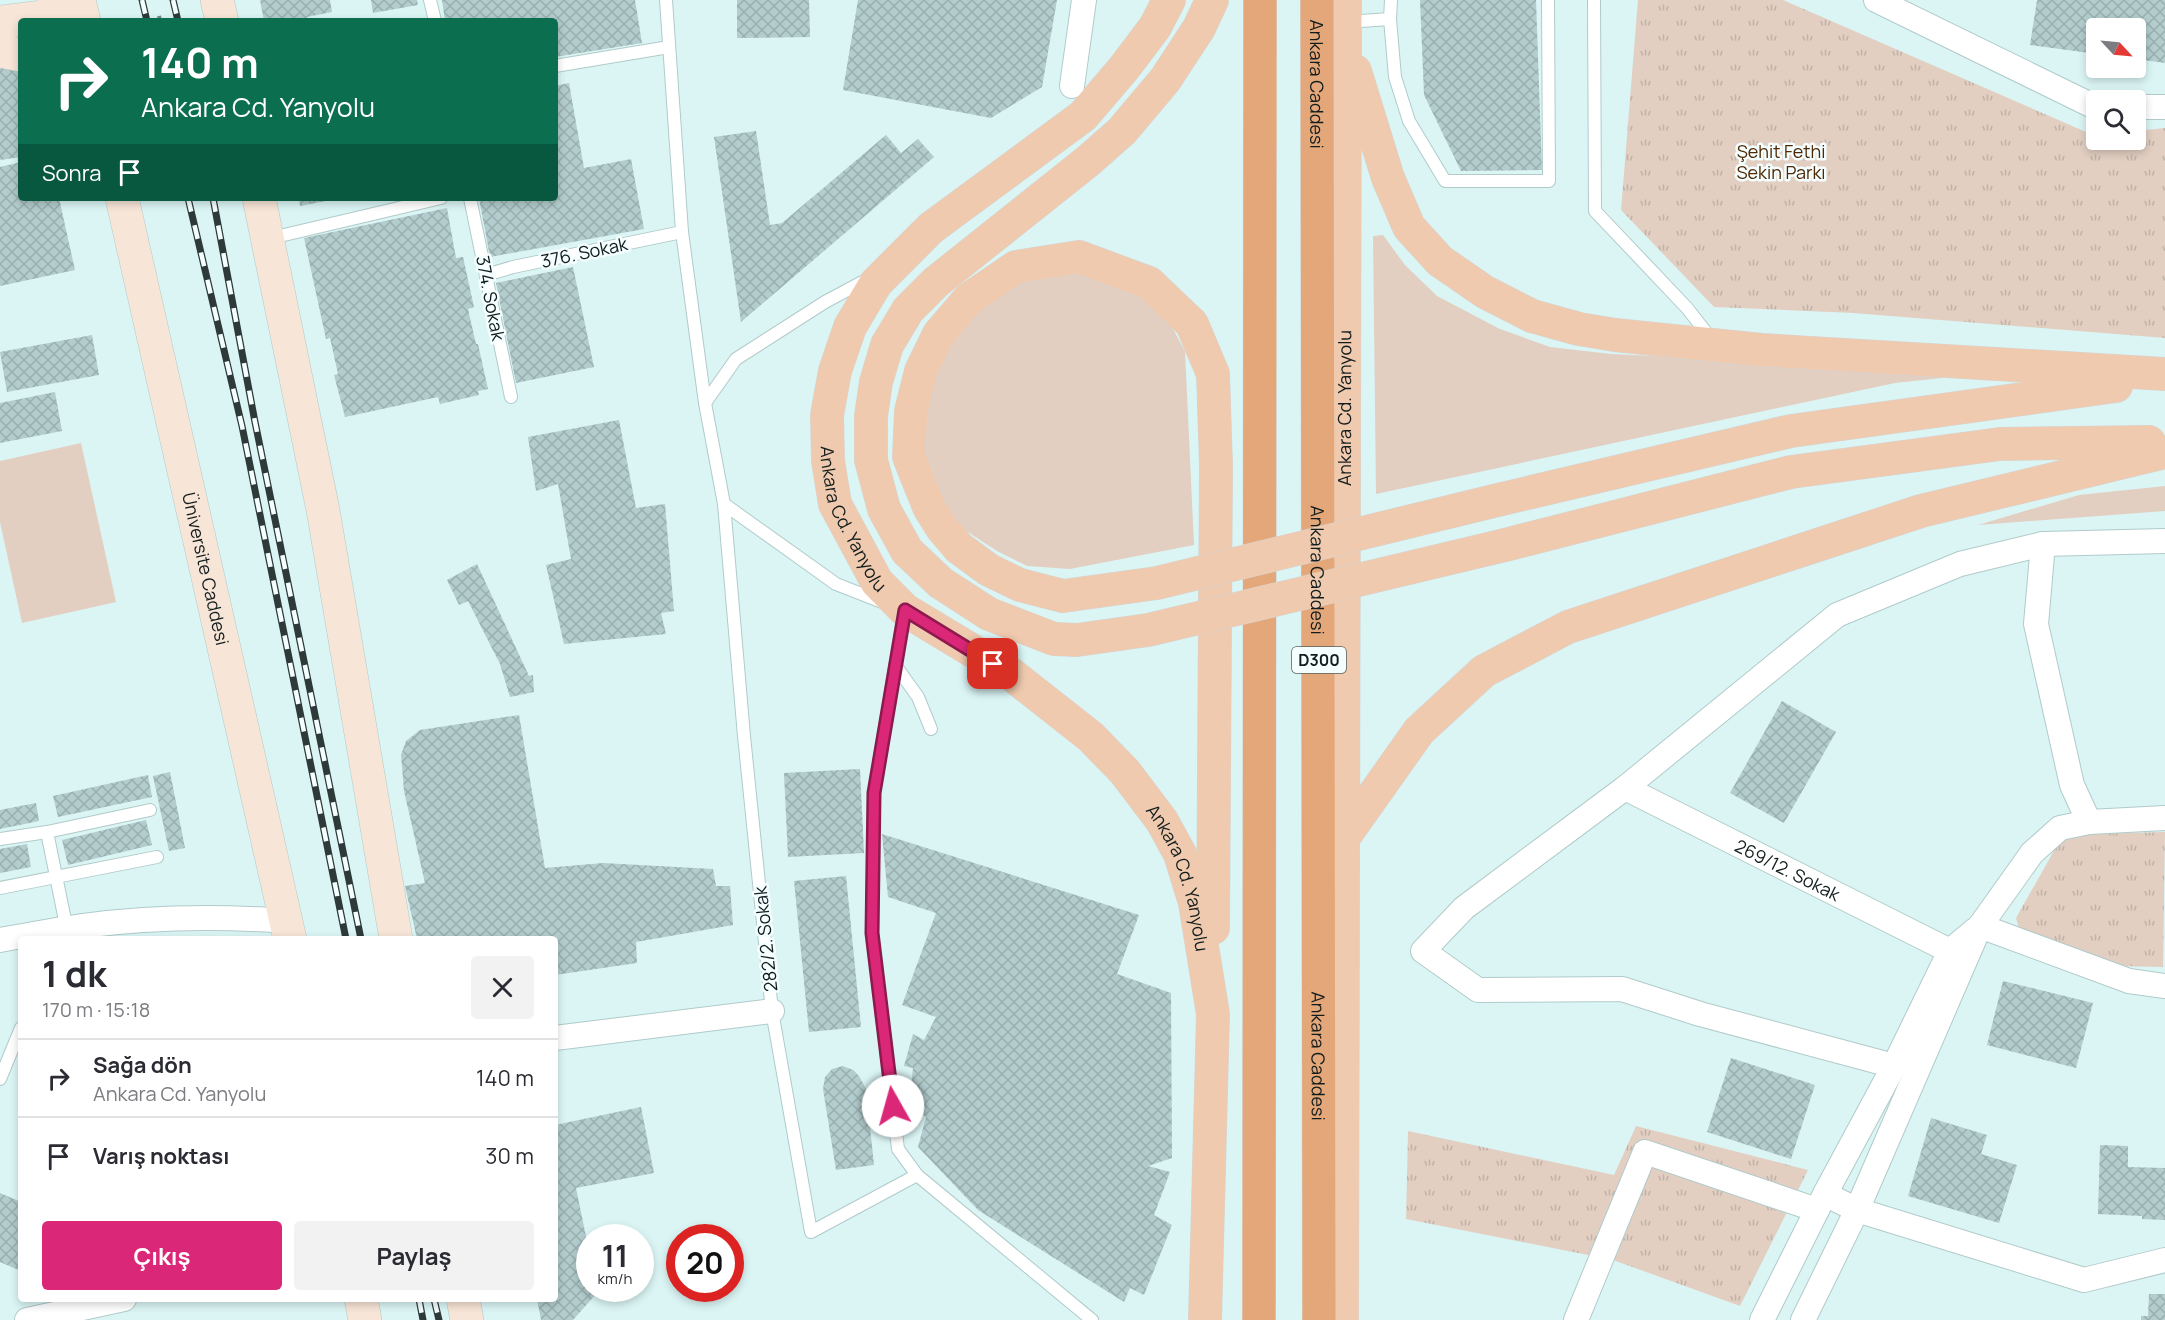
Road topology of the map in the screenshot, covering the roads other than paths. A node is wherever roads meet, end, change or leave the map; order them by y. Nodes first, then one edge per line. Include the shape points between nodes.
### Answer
1 (63, 0) edge
2 (79, 0) edge
3 (217, 0) edge
4 (430, 0) edge
5 (666, 0) edge
6 (1084, 0) edge
7 (1169, 0) edge
8 (1212, 0) edge
9 (1260, 0) edge
10 (1317, 0) edge
11 (1391, 0) edge
12 (1548, 0) edge
13 (1594, 0) edge
14 (1876, 0) edge
15 (35, 18) edge
16 (83, 18) edge
17 (221, 18) edge
18 (434, 18) edge
19 (1390, 19) junction
20 (18, 20) edge
21 (1345, 20) edge
22 (0, 22) edge
23 (669, 47) junction
24 (0, 51) edge
25 (18, 54) edge
26 (558, 66) edge
27 (1072, 86) dead end
28 (2086, 103) edge
29 (2146, 107) edge
30 (2165, 107) edge
31 (123, 201) edge
32 (259, 201) edge
33 (428, 201) edge
34 (471, 201) edge
35 (682, 232) junction
36 (267, 239) junction
37 (895, 264) junction
38 (486, 275) junction
39 (1716, 345) junction
40 (2165, 374) edge
41 (2165, 379) edge
42 (511, 397) dead end
43 (705, 403) junction
44 (2165, 442) edge
45 (2165, 452) edge
46 (724, 504) junction
47 (2165, 541) edge
48 (2043, 544) junction
49 (905, 610) junction
50 (895, 665) junction
51 (931, 729) dead end
52 (1625, 788) junction
53 (150, 810) dead end
54 (2165, 818) edge
55 (2089, 822) junction
56 (48, 832) junction
57 (1344, 837) junction
58 (0, 839) edge
59 (157, 857) dead end
60 (57, 877) junction
61 (0, 888) edge
62 (1980, 926) junction
63 (288, 930) edge
64 (65, 934) edge
65 (43, 936) edge
66 (395, 936) edge
67 (18, 938) edge
68 (0, 940) edge
69 (1950, 951) junction
70 (2165, 986) edge
71 (772, 1011) junction
72 (1213, 1014) junction
73 (18, 1035) edge
74 (558, 1038) edge
75 (1894, 1066) junction
76 (0, 1079) edge
77 (917, 1175) junction
78 (1821, 1202) junction
79 (1857, 1210) junction
80 (2165, 1260) edge
81 (110, 1302) edge
82 (362, 1302) edge
83 (464, 1302) edge
84 (27, 1320) edge
85 (365, 1320) edge
86 (467, 1320) edge
87 (1092, 1320) edge
88 (1205, 1320) edge
89 (1259, 1320) edge
90 (1319, 1320) edge
91 (1342, 1320) edge
92 (1576, 1320) edge
93 (1762, 1320) edge
94 (1803, 1320) edge

1 - 15 main road via 44,17
2 - 16 main road
3 - 17 main road
4 - 18 lane
5 - 23 lane, 282/2. Sokak
6 - 27 street
7 - 37 main road, Ankara Cd. Yanyolu via 1155,27 1083,116 931,228
8 - 44 main road, bridge via 1165,80 1122,131 936,282 908,310 887,345 871,416 871,460 884,509 908,551 941,583 989,614 1054,639 1077,640 1148,630 1791,472 2000,444
9 - 89 highway
10 - 90 highway, Ankara Caddesi / D300
11 - 19 lane
12 - 19 lane via 1550,181 1445,181 1409,121 1395,77
13 - 39 lane via 1595,210 1687,308
14 - 28 street
19 - 21 lane
20 - 22 main road
21 - 39 main road via 1388,178 1409,227 1440,261 1485,292 1532,316 1615,335
21 - 57 main road, Ankara Cd. Yanyolu
23 - 26 lane
23 - 35 lane, 282/2. Sokak
24 - 25 main road
29 - 30 street
31 - 63 main road, Üniversite Caddesi
32 - 36 main road
33 - 36 lane
34 - 38 lane, 374. Sokak
35 - 38 lane, 376. Sokak
35 - 43 lane, 282/2. Sokak
36 - 66 main road via 323,510
37 - 43 lane via 825,302 736,359
37 - 49 main road, Ankara Cd. Yanyolu via 876,283 850,327 827,415 828,461 835,504 855,544 877,582
38 - 42 lane, 374. Sokak
39 - 40 main road
41 - 72 main road, bridge via 1791,431 1502,499 1157,583 1063,596 1020,585 989,570 959,548 929,507 909,457 911,411 921,371 939,334 969,299 1016,267 1079,257 1149,283 1192,324 1213,374 1216,477
43 - 46 lane, 282/2. Sokak
45 - 57 main road via 1921,511 1568,627 1484,671 1419,731
46 - 49 lane via 836,584
46 - 71 lane, 282/2. Sokak
47 - 48 street
48 - 52 street via 1960,564 1837,615
48 - 55 street via 2036,624 2072,785
49 - 50 lane
49 - 72 main road, Ankara Cd. Yanyolu via 1011,674 1090,737 1125,772 1162,821 1180,854 1195,903
50 - 51 lane via 918,697
50 - 77 lane via 874,793 872,933 898,1149
52 - 69 street, 269/12. Sokak
52 - 75 street via 1464,908 1423,951 1478,990 1622,988 1700,1014
53 - 56 lane
54 - 55 street
55 - 62 street via 2060,828 2032,853
56 - 58 lane
56 - 60 lane
57 - 91 main road, Ankara Cd. Yanyolu
59 - 60 lane
60 - 61 lane
60 - 64 lane
62 - 69 street
62 - 70 street via 2129,981
62 - 79 street
63 - 64 street via 240,918 81,926
64 - 65 street
67 - 68 street
69 - 75 street
71 - 74 street
71 - 77 lane, 282/2. Sokak via 811,1232
72 - 88 main road, Ankara Cd. Yanyolu
73 - 76 lane
75 - 78 street
77 - 87 lane
78 - 79 street
78 - 92 street via 1645,1152
78 - 93 street
79 - 80 street via 2084,1280
79 - 94 street
81 - 84 street
82 - 85 main road
83 - 86 main road

